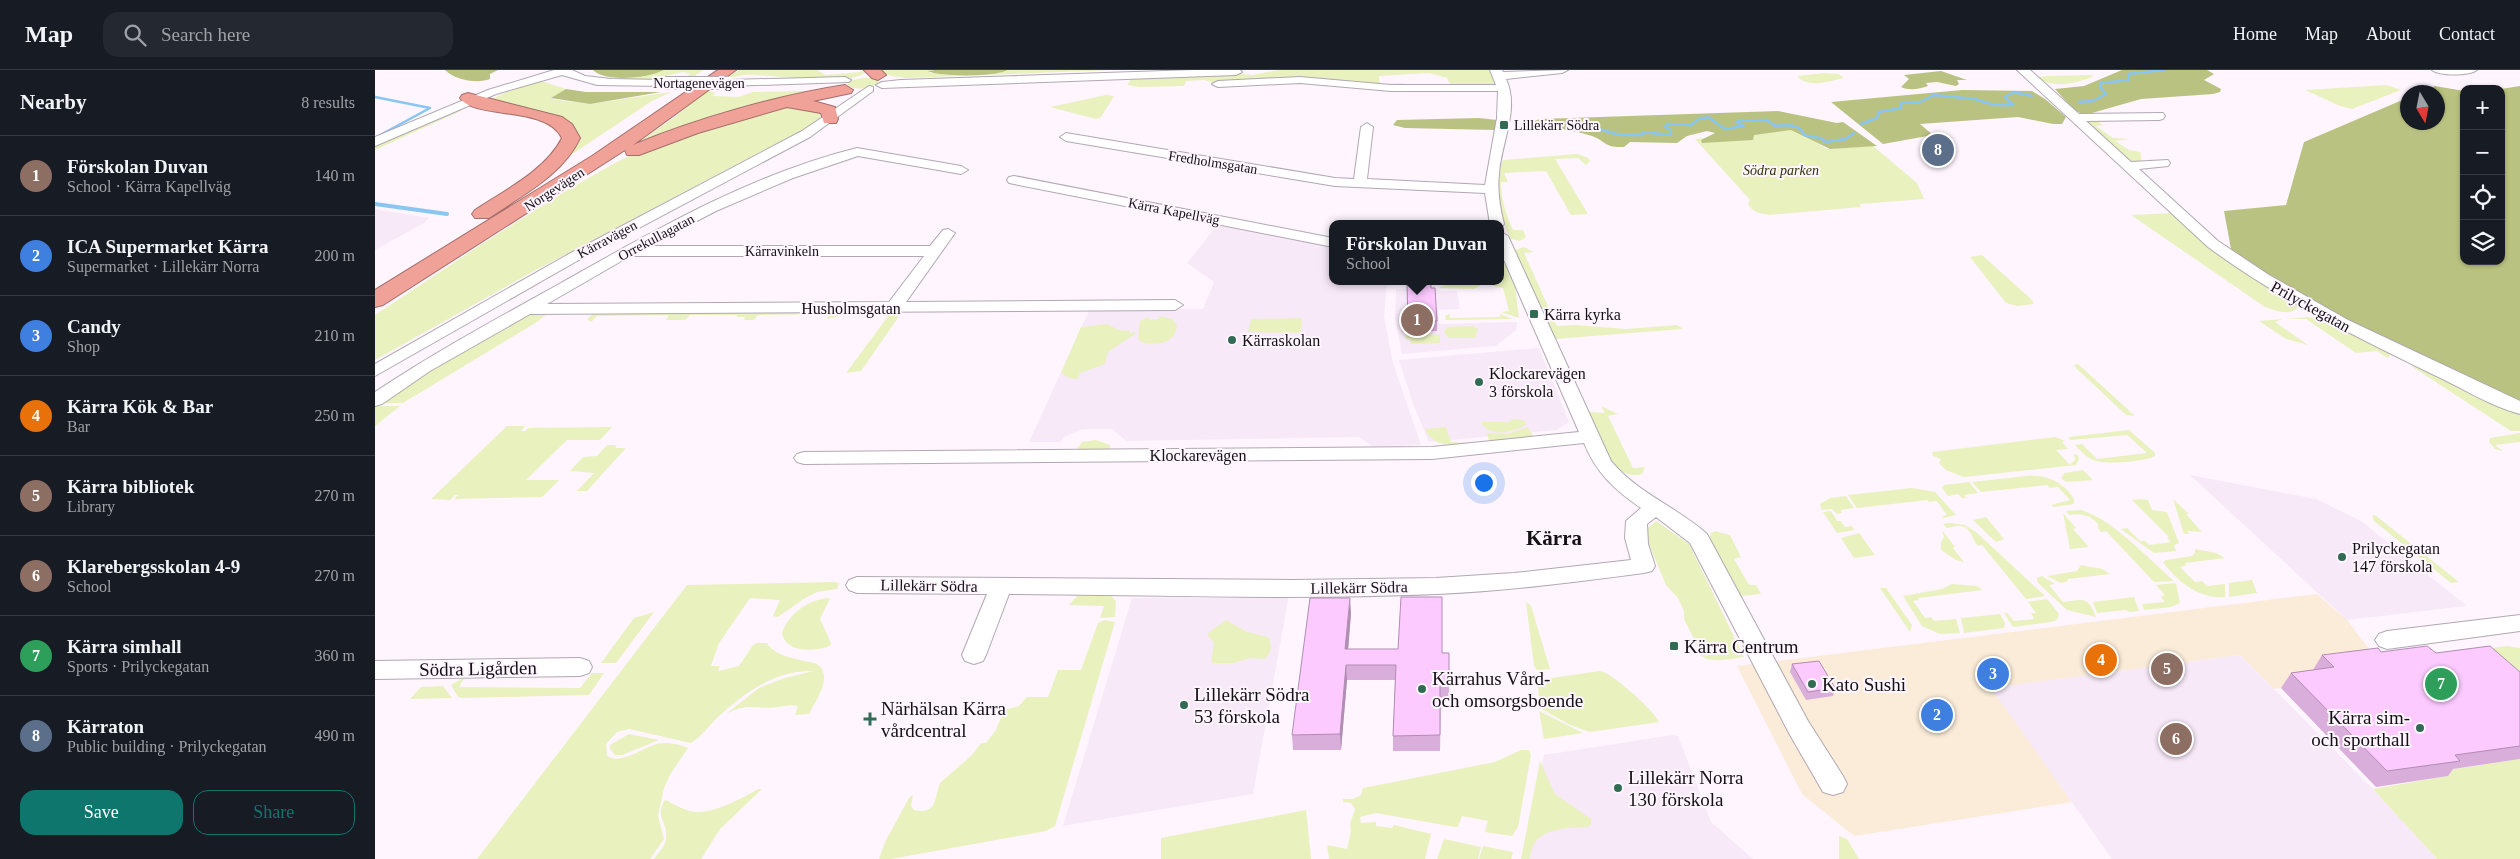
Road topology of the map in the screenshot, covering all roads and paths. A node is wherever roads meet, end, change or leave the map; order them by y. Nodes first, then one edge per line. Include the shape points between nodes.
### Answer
1 (560, 70) edge
2 (580, 70) edge
3 (712, 70) edge
4 (1147, 70) edge
5 (1269, 70) edge
6 (1563, 70) edge
7 (2023, 70) edge
8 (2439, 70) edge
9 (2471, 70) edge
10 (1234, 71) edge
11 (729, 76) edge
12 (874, 77) edge
13 (1499, 78) edge
14 (599, 81) junction
15 (1196, 82) dead end
16 (844, 86) junction
17 (869, 90) junction
18 (471, 99) junction
19 (774, 106) junction
20 (835, 114) junction
21 (2159, 116) dead end
22 (2077, 118) junction
23 (1367, 127) dead end
24 (1066, 137) dead end
25 (375, 142) edge
26 (2163, 163) dead end
27 (2128, 166) junction
28 (961, 170) dead end
29 (1014, 180) dead end
30 (1360, 183) junction
31 (1491, 189) junction
32 (549, 193) junction
33 (1496, 220) edge
34 (948, 232) dead end
35 (1329, 241) edge
36 (440, 244) junction
37 (1504, 249) edge
38 (629, 251) junction
39 (936, 251) junction
40 (375, 282) edge
41 (375, 300) edge
42 (1175, 306) dead end
43 (893, 308) junction
44 (527, 309) junction
45 (375, 371) edge
46 (375, 400) edge
47 (2520, 408) edge
48 (1590, 437) junction
49 (804, 458) dead end
50 (1656, 507) junction
51 (857, 584) dead end
52 (1001, 586) junction
53 (2520, 623) edge
54 (2387, 640) dead end
55 (974, 655) dead end
56 (580, 667) dead end
57 (375, 670) edge
58 (1833, 784) dead end

1 - 14 street, Nortagenevägen via 579,78
1 - 18 street
2 - 14 street, Nortagenevägen
3 - 36 highway, Norgevägen via 630,126
4 - 12 street, Nortagenevägen
5 - 10 street, Nortagenevägen via 1253,74
6 - 13 street
7 - 22 street, Prilyckegatan
8 - 9 street
10 - 12 street, Nortagenevägen via 901,83
11 - 14 street, Nortagenevägen, bridge via 665,83
11 - 16 street, Nortagenevägen
11 - 32 highway, Norgevägen
12 - 16 street, Nortagenevägen
12 - 17 street, Nortagenevägen
13 - 15 street via 1391,88 1300,80 1203,85
13 - 31 street via 1505,119 1492,168
16 - 17 street, Nortagenevägen
16 - 19 highway
16 - 20 street via 848,96
17 - 20 street, Kärravägen
18 - 25 street
18 - 36 highway via 556,120 565,125 571,138 555,161
19 - 20 highway via 819,106
19 - 32 highway via 656,141
20 - 45 street, Kärravägen via 779,149 571,258
21 - 22 street
22 - 27 street, Prilyckegatan
23 - 30 street
24 - 30 street, Fredholmsgatan via 1335,182
26 - 27 street
27 - 47 street, Prilyckegatan via 2213,244 2271,285 2345,326
28 - 38 street, Orrekullagatan via 851,153 763,185
29 - 35 street, Kärra Kapellväg
30 - 31 street, Fredholmsgatan
31 - 33 street
32 - 41 highway, Norgevägen
34 - 39 street
36 - 40 highway, Norgevägen
37 - 48 street
38 - 39 street, Kärravinkeln
38 - 44 street, Orrekullagatan
39 - 43 street
42 - 43 street, Husholmsgatan
43 - 44 street, Husholmsgatan
44 - 46 street, Orrekullagatan via 424,367
48 - 49 street, Klockarevägen via 1431,453
48 - 50 street via 1608,472
50 - 52 street, Lillekärr Södra via 1637,520 1635,532 1644,566 1462,586
50 - 58 street via 1699,539
51 - 52 street, Lillekärr Södra
52 - 55 street, Lillekärr Södra
53 - 54 street
56 - 57 street, Södra Ligården

